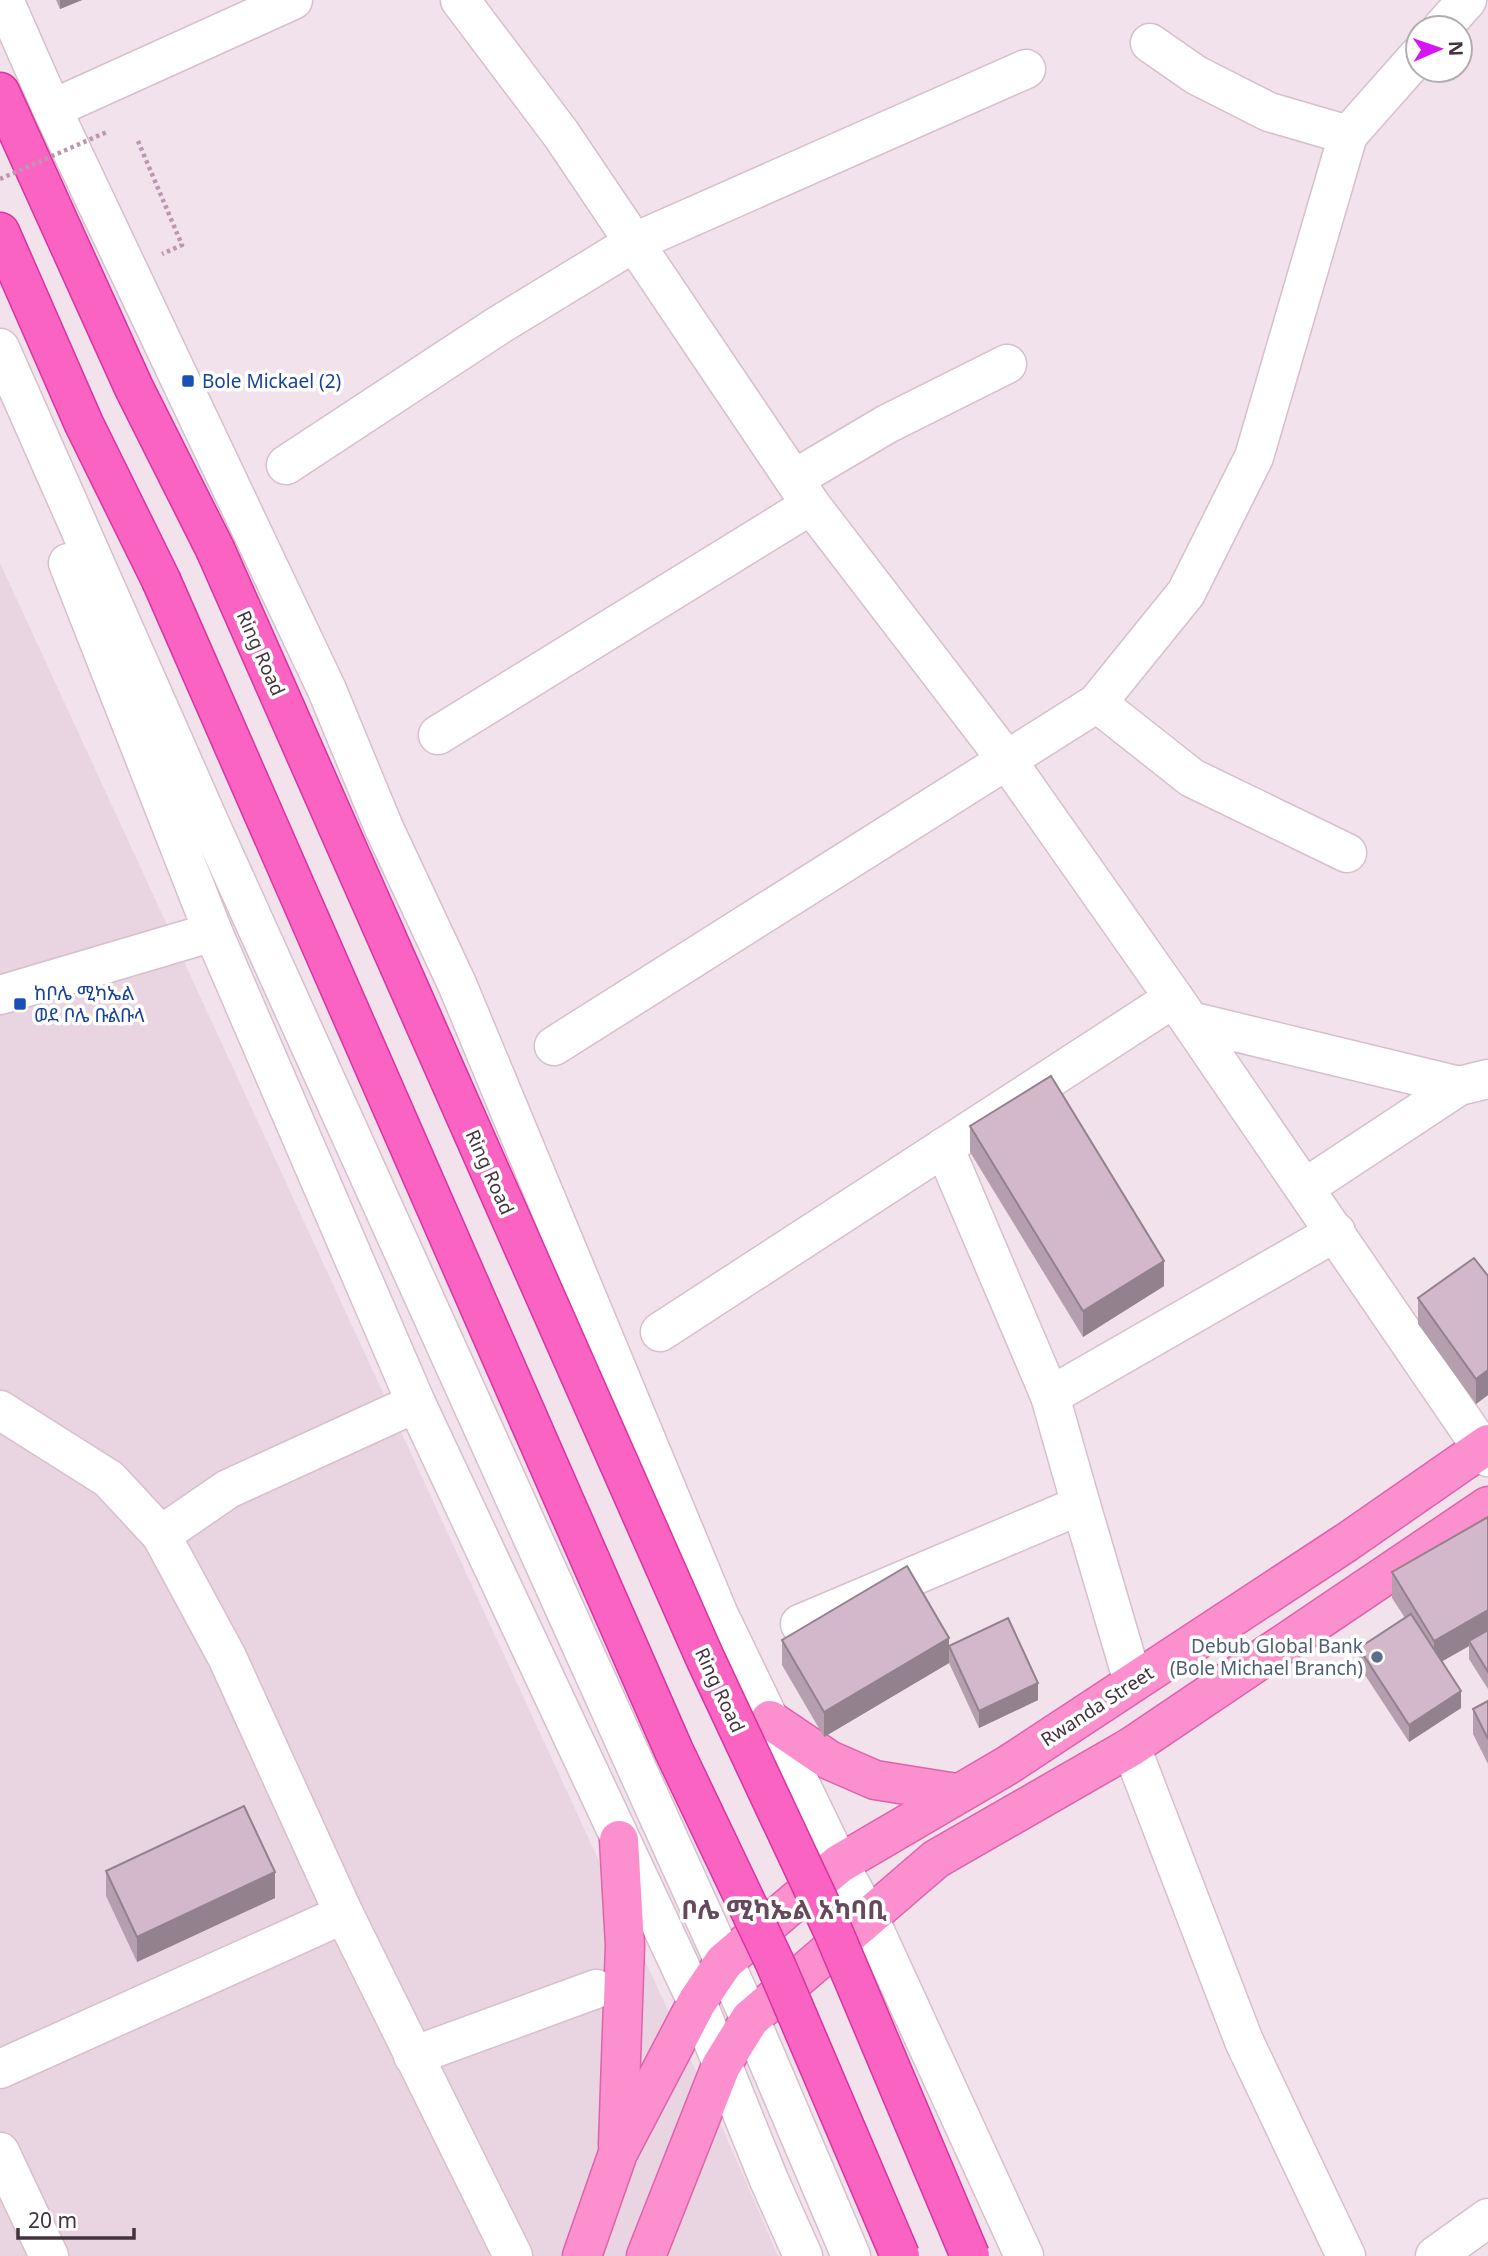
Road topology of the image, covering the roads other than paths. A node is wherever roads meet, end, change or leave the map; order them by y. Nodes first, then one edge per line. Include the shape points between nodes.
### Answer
1 (4, 0) edge
2 (293, 0) edge
3 (460, 0) edge
4 (1467, 0) edge
5 (1454, 14) edge
6 (1150, 43) dead end
7 (1026, 69) dead end
8 (1404, 71) edge
9 (0, 92) edge
10 (52, 109) junction
11 (1348, 135) junction
12 (0, 232) edge
13 (635, 242) junction
14 (0, 349) edge
15 (1007, 363) dead end
16 (286, 465) dead end
17 (802, 492) junction
18 (1097, 704) junction
19 (438, 735) dead end
20 (1006, 760) junction
21 (1347, 853) dead end
22 (213, 932) junction
23 (0, 995) edge
24 (1182, 1009) junction
25 (554, 1046) dead end
26 (1473, 1083) edge
27 (944, 1147) junction
28 (1306, 1188) junction
29 (1336, 1232) junction
30 (660, 1332) dead end
31 (1050, 1396) junction
32 (416, 1402) junction
33 (0, 1410) edge
34 (1486, 1450) edge
35 (1081, 1505) junction
36 (1488, 1506) edge
37 (161, 1535) junction
38 (800, 1624) dead end
39 (1133, 1682) junction
40 (770, 1720) junction
41 (1131, 1747) junction
42 (956, 1793) junction
43 (619, 1840) junction
44 (839, 1864) junction
45 (344, 1914) junction
46 (869, 1917) junction
47 (724, 1962) junction
48 (596, 1989) dead end
49 (697, 2002) junction
50 (750, 2019) junction
51 (413, 2056) junction
52 (1, 2064) edge
53 (721, 2066) junction
54 (0, 2152) edge
55 (618, 2154) junction
56 (1488, 2218) edge
57 (48, 2256) edge
58 (513, 2256) edge
59 (582, 2256) edge
60 (646, 2256) edge
61 (803, 2256) edge
62 (850, 2256) edge
63 (900, 2256) edge
64 (970, 2256) edge
65 (1024, 2256) edge
66 (1346, 2256) edge
67 (1435, 2256) edge

1 - 10 street
2 - 10 street
3 - 13 street
4 - 5 street
6 - 11 street via 1196,75 1269,112
7 - 13 street
8 - 11 street
9 - 64 highway, Ring Road, bridge via 134,388 215,549 705,1658 834,1931
10 - 40 street via 327,690 384,828 457,984 719,1615
11 - 18 street via 1254,457 1186,593
12 - 63 highway, bridge via 84,424 161,580
13 - 16 street
13 - 17 street
14 - 22 street via 46,509
14 - 47 street
15 - 17 street via 887,424
17 - 19 street
17 - 20 street
18 - 20 street
18 - 21 street via 1192,778
20 - 24 street
20 - 25 street
22 - 23 street
22 - 32 street
24 - 26 street
24 - 27 street
24 - 28 street
26 - 28 street
27 - 30 street
27 - 31 street
28 - 29 street
29 - 31 street
29 - 34 street
31 - 35 street
32 - 37 street via 228,1489
32 - 43 street
33 - 37 street via 109,1479
34 - 39 main road, Rwanda Street
35 - 38 street
35 - 39 street
36 - 41 main road
37 - 45 street via 227,1657
39 - 42 main road, Rwanda Street via 1008,1765
40 - 42 main road via 829,1760 875,1780
40 - 44 street
41 - 46 main road via 936,1859
41 - 66 street via 1244,2041
42 - 44 main road, Rwanda Street
43 - 49 street
43 - 55 main road via 625,1944
44 - 46 street
44 - 47 main road, Rwanda Street
45 - 51 street
45 - 52 street
46 - 50 main road
46 - 65 street
47 - 49 main road, Rwanda Street
47 - 50 street
48 - 51 street
49 - 53 street
49 - 55 main road, Rwanda Street
50 - 53 main road
50 - 62 street
51 - 58 street
53 - 60 main road
53 - 61 street
54 - 57 street
55 - 59 main road
56 - 67 street

